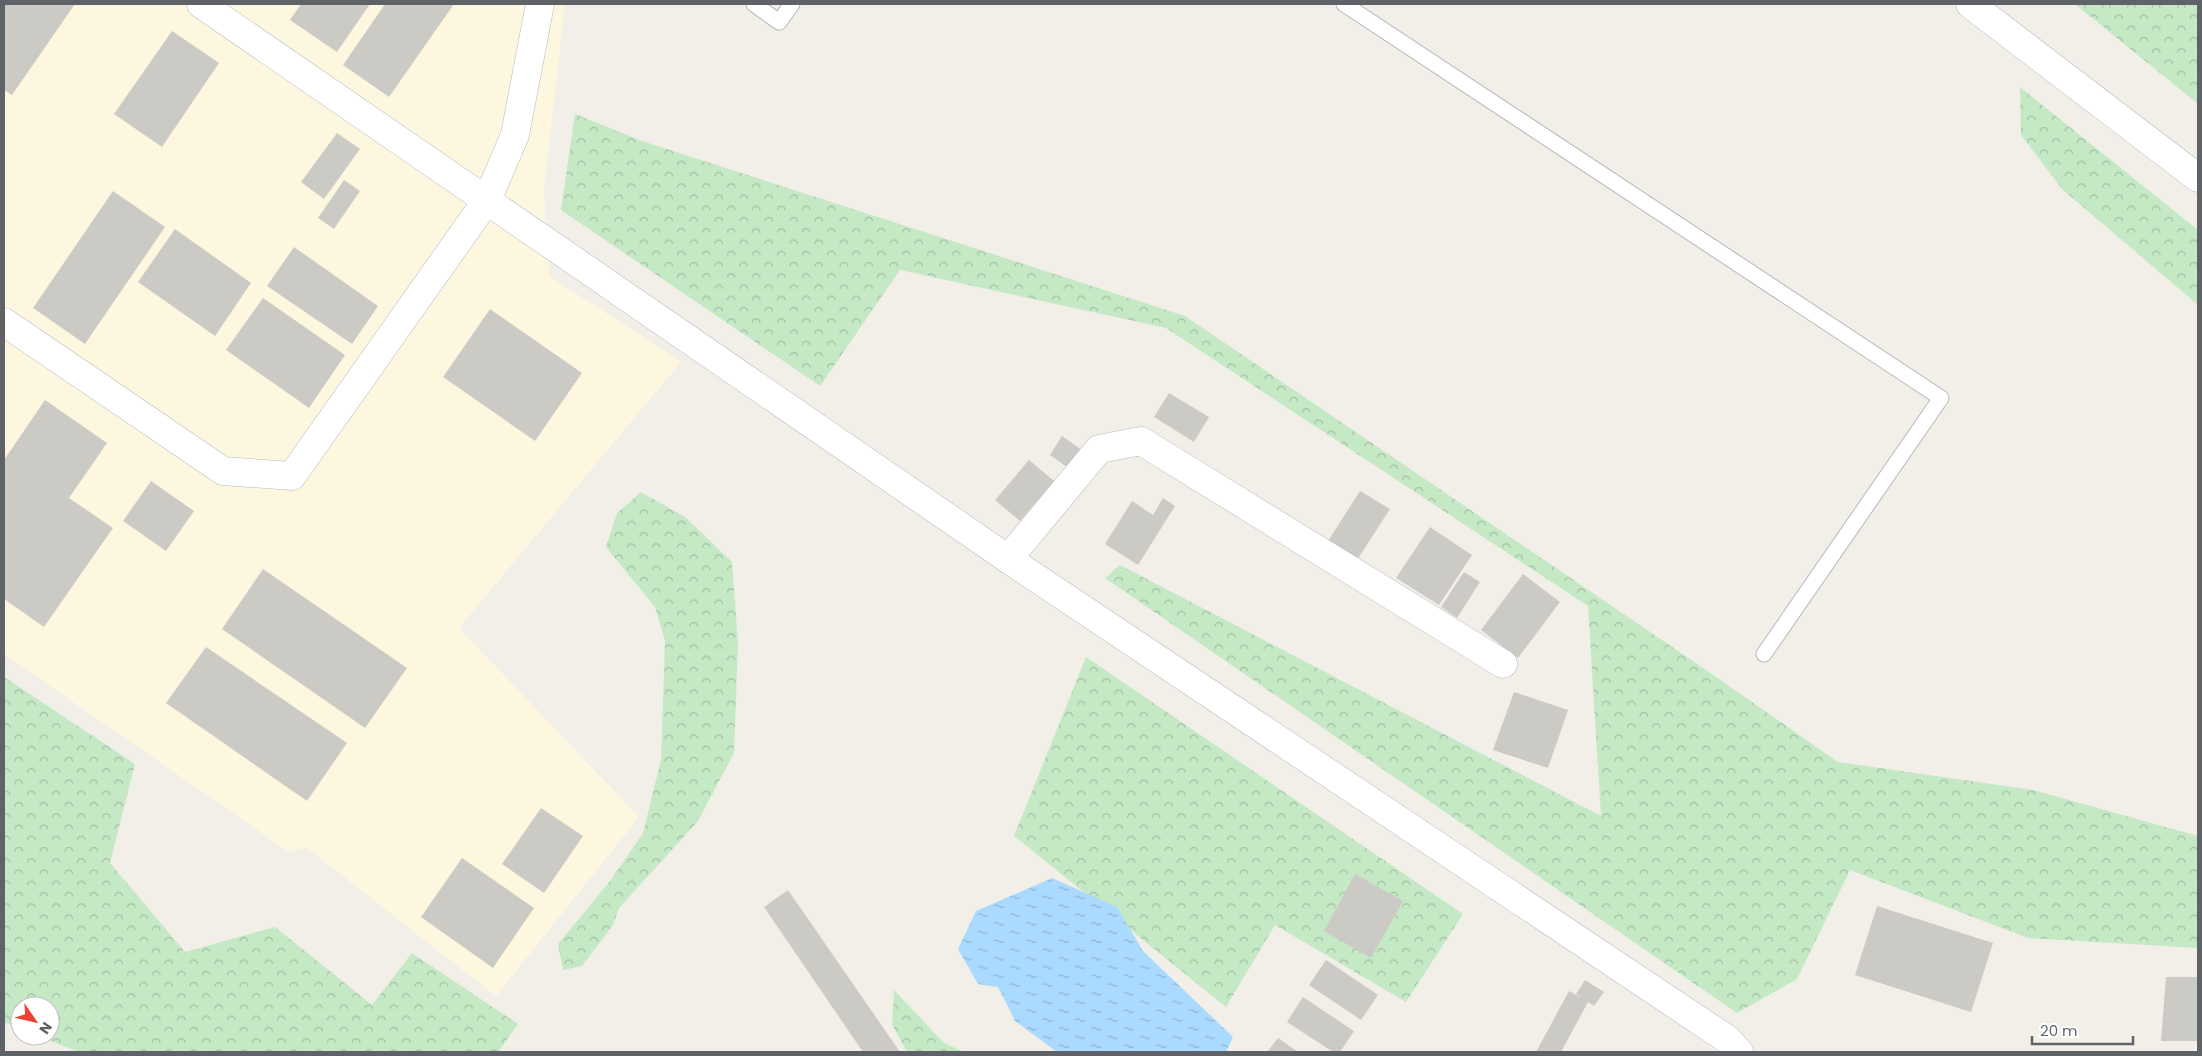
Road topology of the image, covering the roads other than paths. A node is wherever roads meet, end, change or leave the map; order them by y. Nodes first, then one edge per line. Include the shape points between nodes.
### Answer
1 (201, 4) edge
2 (540, 4) edge
3 (754, 4) edge
4 (792, 4) edge
5 (1344, 4) edge
6 (1970, 4) edge
7 (2198, 178) edge
8 (487, 200) junction
9 (4, 322) edge
10 (1008, 559) junction
11 (1764, 654) dead end
12 (1503, 664) dead end
13 (1739, 1052) edge

1 - 8 street
2 - 8 street via 515,135
3 - 4 lane via 779,22
5 - 11 lane via 1942,398
6 - 7 street
8 - 9 street via 292,476 223,471
8 - 10 street
10 - 12 street via 1099,449 1141,441
10 - 13 street via 1727,1039

